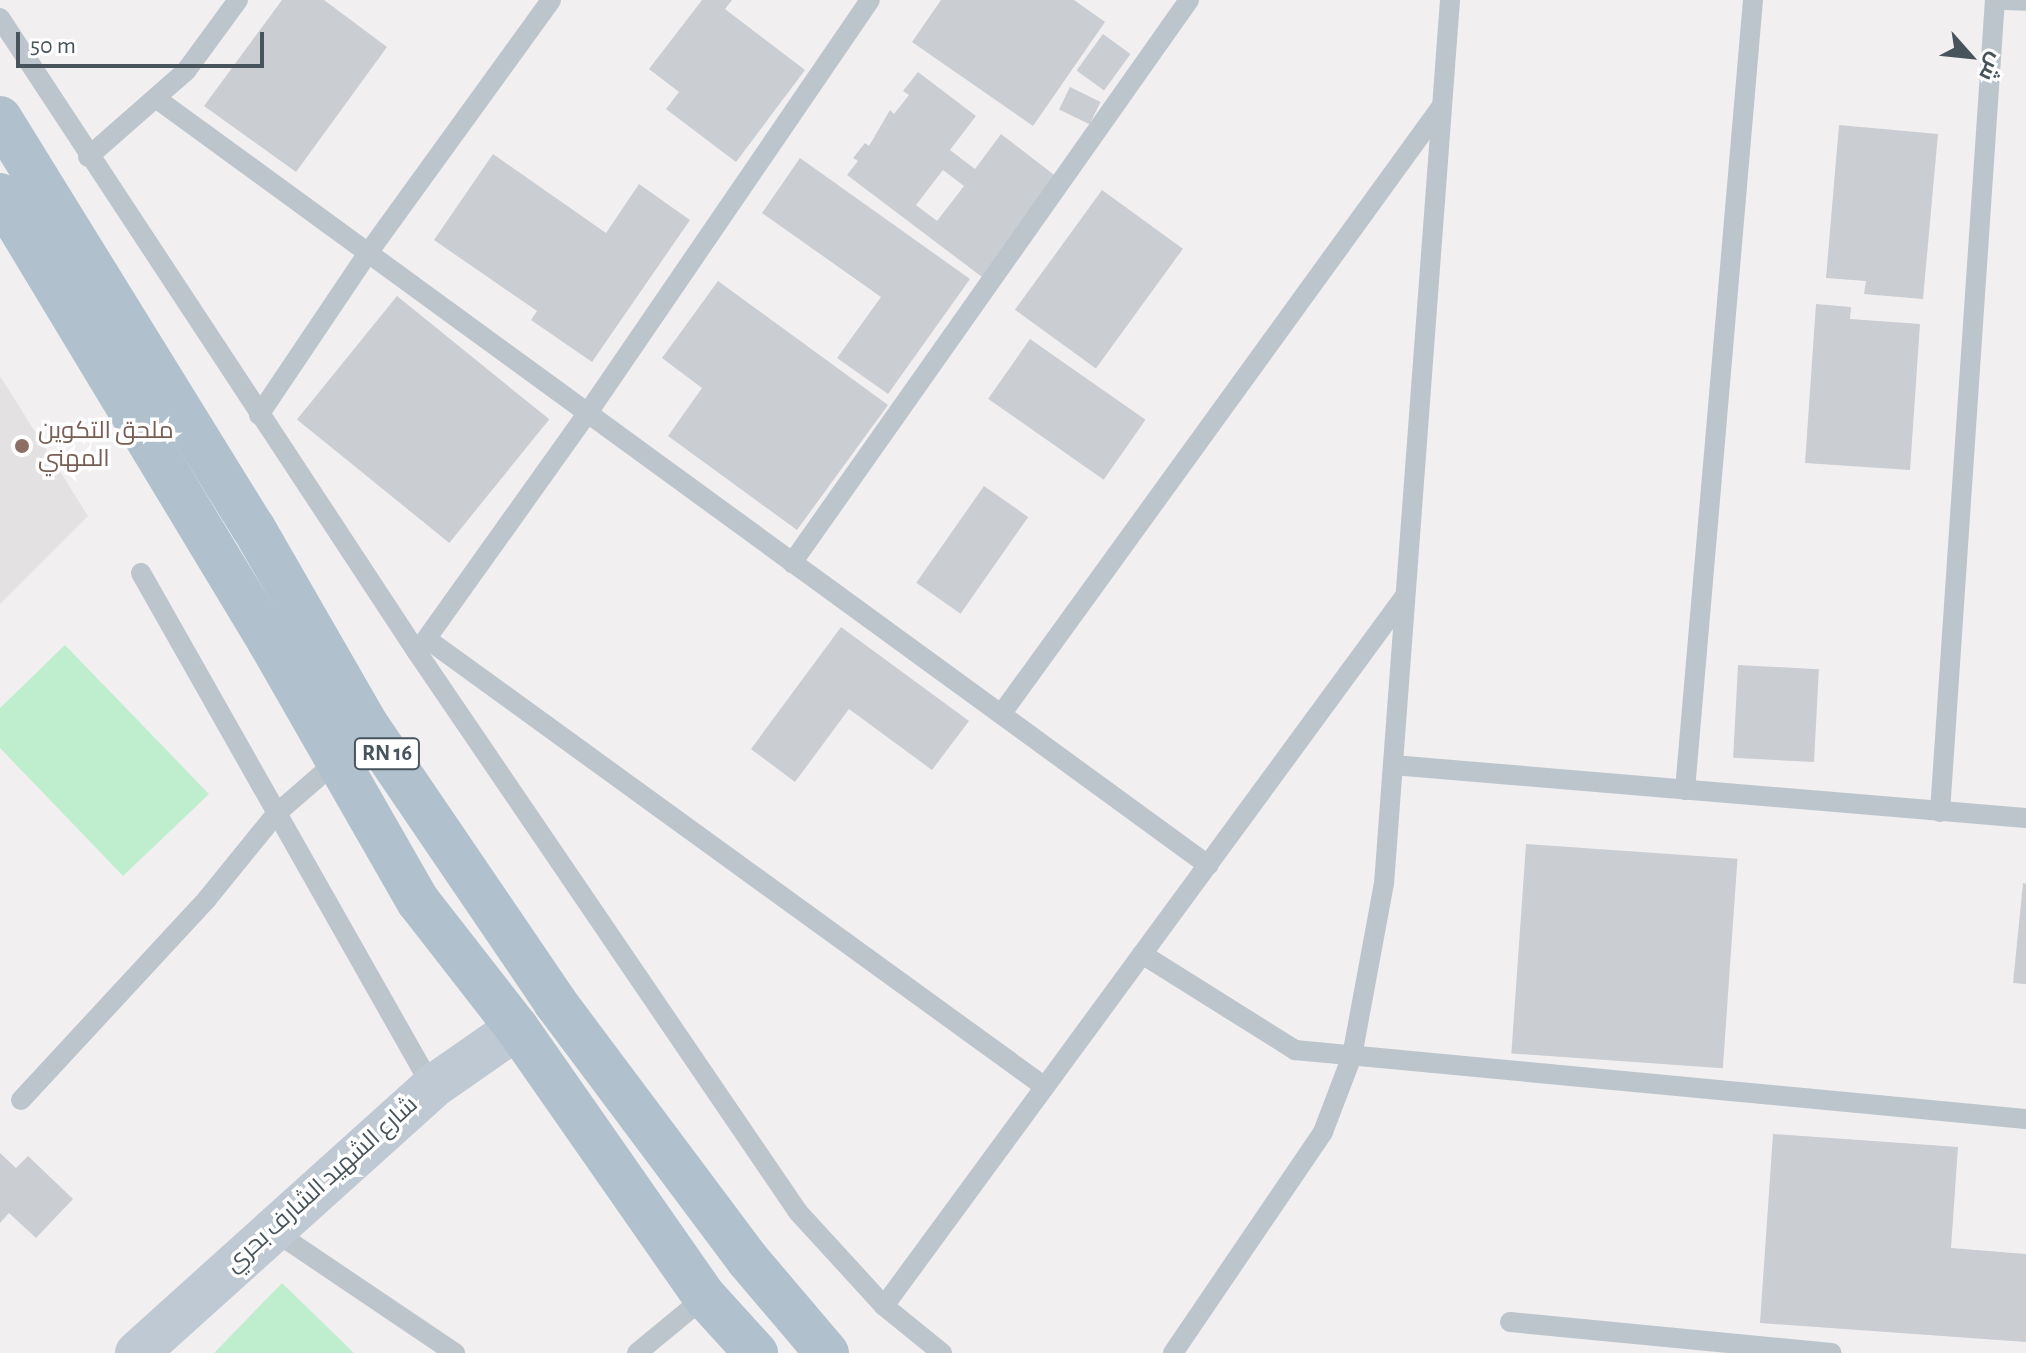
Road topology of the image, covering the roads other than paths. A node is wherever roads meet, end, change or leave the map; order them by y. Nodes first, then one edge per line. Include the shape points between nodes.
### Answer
1 (238, 0) edge
2 (551, 0) edge
3 (870, 0) edge
4 (1189, 0) edge
5 (1450, 0) edge
6 (1753, 0) edge
7 (1995, 0) edge
8 (2003, 0) edge
9 (2026, 1) edge
10 (0, 18) edge
11 (157, 99) junction
12 (1442, 105) junction
13 (0, 118) edge
14 (88, 157) junction
15 (0, 195) edge
16 (368, 253) junction
17 (587, 414) junction
18 (259, 415) junction
19 (792, 563) junction
20 (141, 573) dead end
21 (1405, 595) junction
22 (422, 645) junction
23 (1002, 713) junction
24 (337, 761) junction
25 (1393, 765) junction
26 (1685, 790) junction
27 (1940, 812) junction
28 (277, 813) junction
29 (2026, 818) edge
30 (1208, 865) junction
31 (1142, 954) junction
32 (517, 1028) junction
33 (1352, 1056) junction
34 (432, 1087) junction
35 (1045, 1087) junction
36 (21, 1100) dead end
37 (2026, 1119) edge
38 (271, 1229) junction
39 (748, 1260) junction
40 (705, 1297) junction
41 (884, 1306) junction
42 (1510, 1322) dead end
43 (137, 1353) edge
44 (455, 1353) edge
45 (637, 1353) edge
46 (756, 1353) edge
47 (827, 1353) edge
48 (942, 1353) edge
49 (1173, 1353) edge
50 (1832, 1353) edge

1 - 11 lane via 186,71
2 - 16 lane
3 - 17 lane
4 - 19 lane
5 - 12 lane
6 - 26 lane
7 - 27 lane
8 - 9 lane
10 - 14 lane
11 - 14 lane
11 - 16 lane
12 - 21 lane
12 - 23 lane
13 - 39 main road, RN 16 via 253,527 367,725 555,1002
14 - 18 lane
15 - 24 main road, RN 16
16 - 17 lane
16 - 18 lane
17 - 19 lane
17 - 22 lane
18 - 22 lane
19 - 23 lane
20 - 28 lane
21 - 25 lane
21 - 30 lane
22 - 35 lane
22 - 41 lane via 798,1212
23 - 30 lane
24 - 28 lane
24 - 32 main road, RN 16 via 418,901
25 - 26 lane
25 - 33 lane via 1384,884
26 - 27 lane
27 - 29 lane
28 - 34 lane
28 - 36 lane via 207,899
30 - 31 lane
31 - 33 lane via 1295,1050
31 - 35 lane
32 - 34 street, شارع الشهيد الشارف بحري
32 - 40 main road, RN 16
33 - 37 lane
33 - 49 lane via 1323,1132
34 - 38 street, شارع الشهيد الشارف بحري
35 - 41 lane
38 - 43 street, شارع الشهيد الشارف بحري
38 - 44 lane
39 - 40 main road
39 - 47 main road, RN 16
40 - 45 lane
40 - 46 main road, RN 16
41 - 48 lane
42 - 50 lane

